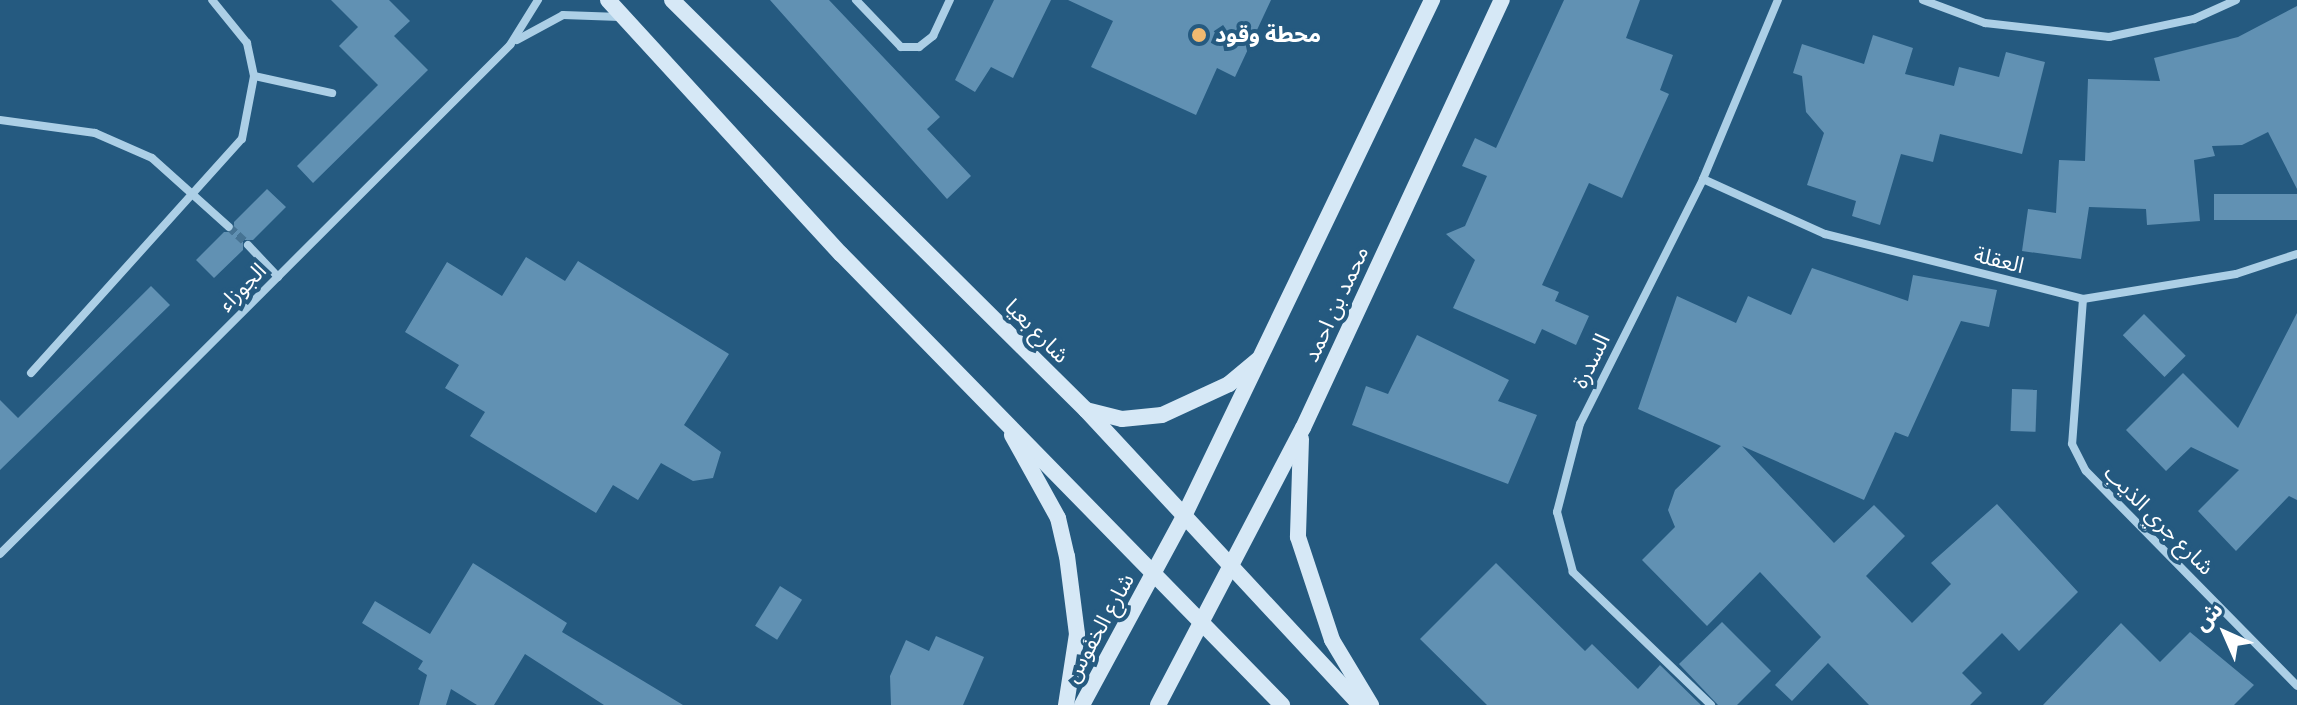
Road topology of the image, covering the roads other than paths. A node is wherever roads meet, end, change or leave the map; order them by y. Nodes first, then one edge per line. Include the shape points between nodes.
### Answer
1 (212, 0) edge
2 (538, 0) edge
3 (608, 0) edge
4 (672, 0) edge
5 (856, 0) edge
6 (950, 0) edge
7 (1432, 0) edge
8 (1502, 0) edge
9 (1778, 0) edge
10 (1923, 0) edge
11 (2236, 0) edge
12 (625, 19) junction
13 (510, 45) junction
14 (254, 76) junction
15 (332, 93) dead end
16 (0, 120) edge
17 (1703, 179) junction
18 (196, 194) junction
19 (229, 227) tunnel mouth
20 (248, 245) tunnel mouth
21 (2297, 254) edge
22 (278, 277) junction
23 (2083, 299) junction
24 (1262, 356) junction
25 (31, 373) dead end
26 (994, 407) junction
27 (1086, 410) junction
28 (1303, 428) junction
29 (1184, 516) junction
30 (0, 554) edge
31 (1233, 569) junction
32 (1154, 573) junction
33 (1204, 624) junction
34 (2297, 686) edge
35 (1066, 705) edge
36 (1082, 705) edge
37 (1158, 705) edge
38 (1282, 705) edge
39 (1360, 705) edge
40 (1371, 705) edge
41 (1711, 705) edge

1 - 14 street via 247,43
2 - 13 street
3 - 12 main road
4 - 27 main road, شارع بعيا
5 - 6 street via 901,47 919,47
7 - 24 main road, محمد بن احمد
8 - 28 main road, محمد بن احمد
9 - 17 street, السدرة
10 - 11 street via 1985,23 2109,37 2194,19
12 - 13 street via 563,15
12 - 26 main road
13 - 22 street, الجوزاء
14 - 15 street
14 - 18 street via 242,139
16 - 18 street via 95,133 152,158
17 - 23 street, العقلة via 1825,234
17 - 41 street, السدرة via 1580,424 1557,512 1573,572
18 - 19 street
18 - 25 street
20 - 22 street
21 - 23 street, العقلة via 2236,274
22 - 30 street, الجوزاء
23 - 34 street, شارع جري الذيب via 2072,444 2086,471
24 - 27 main road via 1229,384 1162,415 1122,419
24 - 29 main road, محمد بن احمد
26 - 32 main road
26 - 35 main road via 1058,518 1077,634
27 - 29 main road, شارع بعيا
28 - 31 main road, محمد بن احمد
28 - 40 main road via 1298,537 1332,640
29 - 31 main road, شارع بعيا
29 - 32 main road, محمد بن احمد
31 - 33 main road, محمد بن احمد
31 - 39 main road, شارع بعيا
32 - 33 main road
32 - 36 main road, شارع الخفوس
33 - 37 main road
33 - 38 main road

